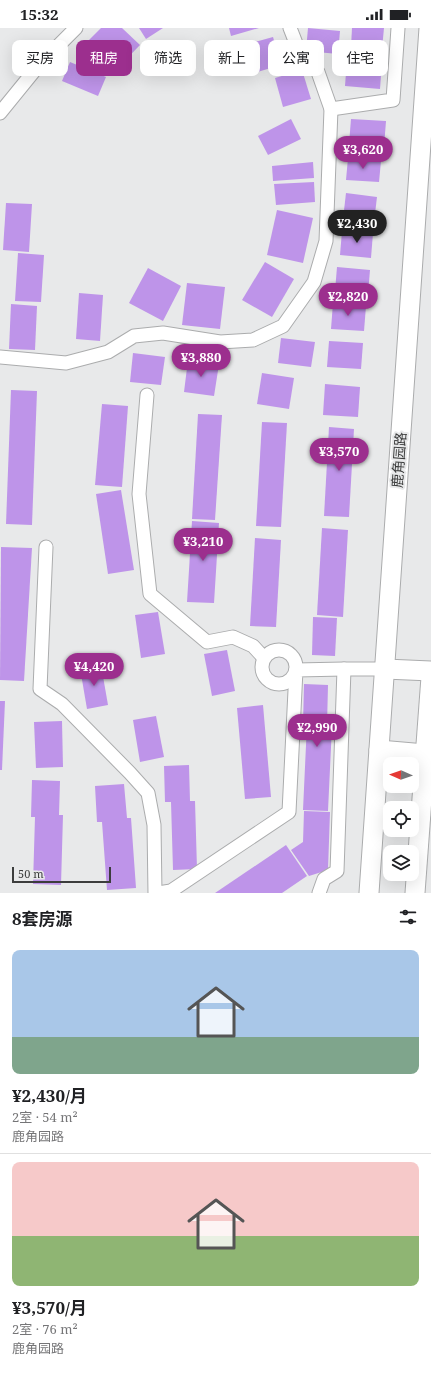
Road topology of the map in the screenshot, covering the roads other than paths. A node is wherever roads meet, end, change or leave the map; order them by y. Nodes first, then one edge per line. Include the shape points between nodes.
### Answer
1 (76, 28) edge
2 (290, 28) edge
3 (398, 28) edge
4 (429, 28) edge
5 (331, 108) junction
6 (0, 114) edge
7 (424, 201) edge
8 (0, 357) edge
9 (147, 395) dead end
10 (46, 547) dead end
11 (264, 658) junction
12 (344, 669) junction
13 (385, 669) junction
14 (296, 670) junction
15 (431, 672) edge
16 (431, 678) edge
17 (379, 750) junction
18 (426, 754) junction
19 (371, 868) junction
20 (156, 893) edge
21 (319, 893) edge
22 (362, 893) edge
23 (369, 893) edge
24 (415, 893) edge

1 - 6 street via 39,65
2 - 5 street via 299,51 318,72
3 - 5 street via 392,100
4 - 7 street, 鹿角园路
5 - 8 street via 326,241 314,282 283,326 253,340 220,342 163,333 134,336 108,352 66,363
7 - 13 street, 鹿角园路
9 - 11 street via 139,494 150,594 207,642 233,637 253,646
10 - 20 street via 40,689 62,704 148,793 154,825
11 - 14 street via 273,650 285,650 294,658
11 - 14 street via 262,670 273,683 285,683 294,676
12 - 13 street
12 - 14 street
12 - 21 street via 337,871 324,879
13 - 15 street
13 - 17 street, 鹿角园路
14 - 20 street via 289,812 171,891
16 - 18 street
17 - 18 street
17 - 19 street, 鹿角园路
18 - 24 street
19 - 22 street
19 - 23 street, 鹿角园路

